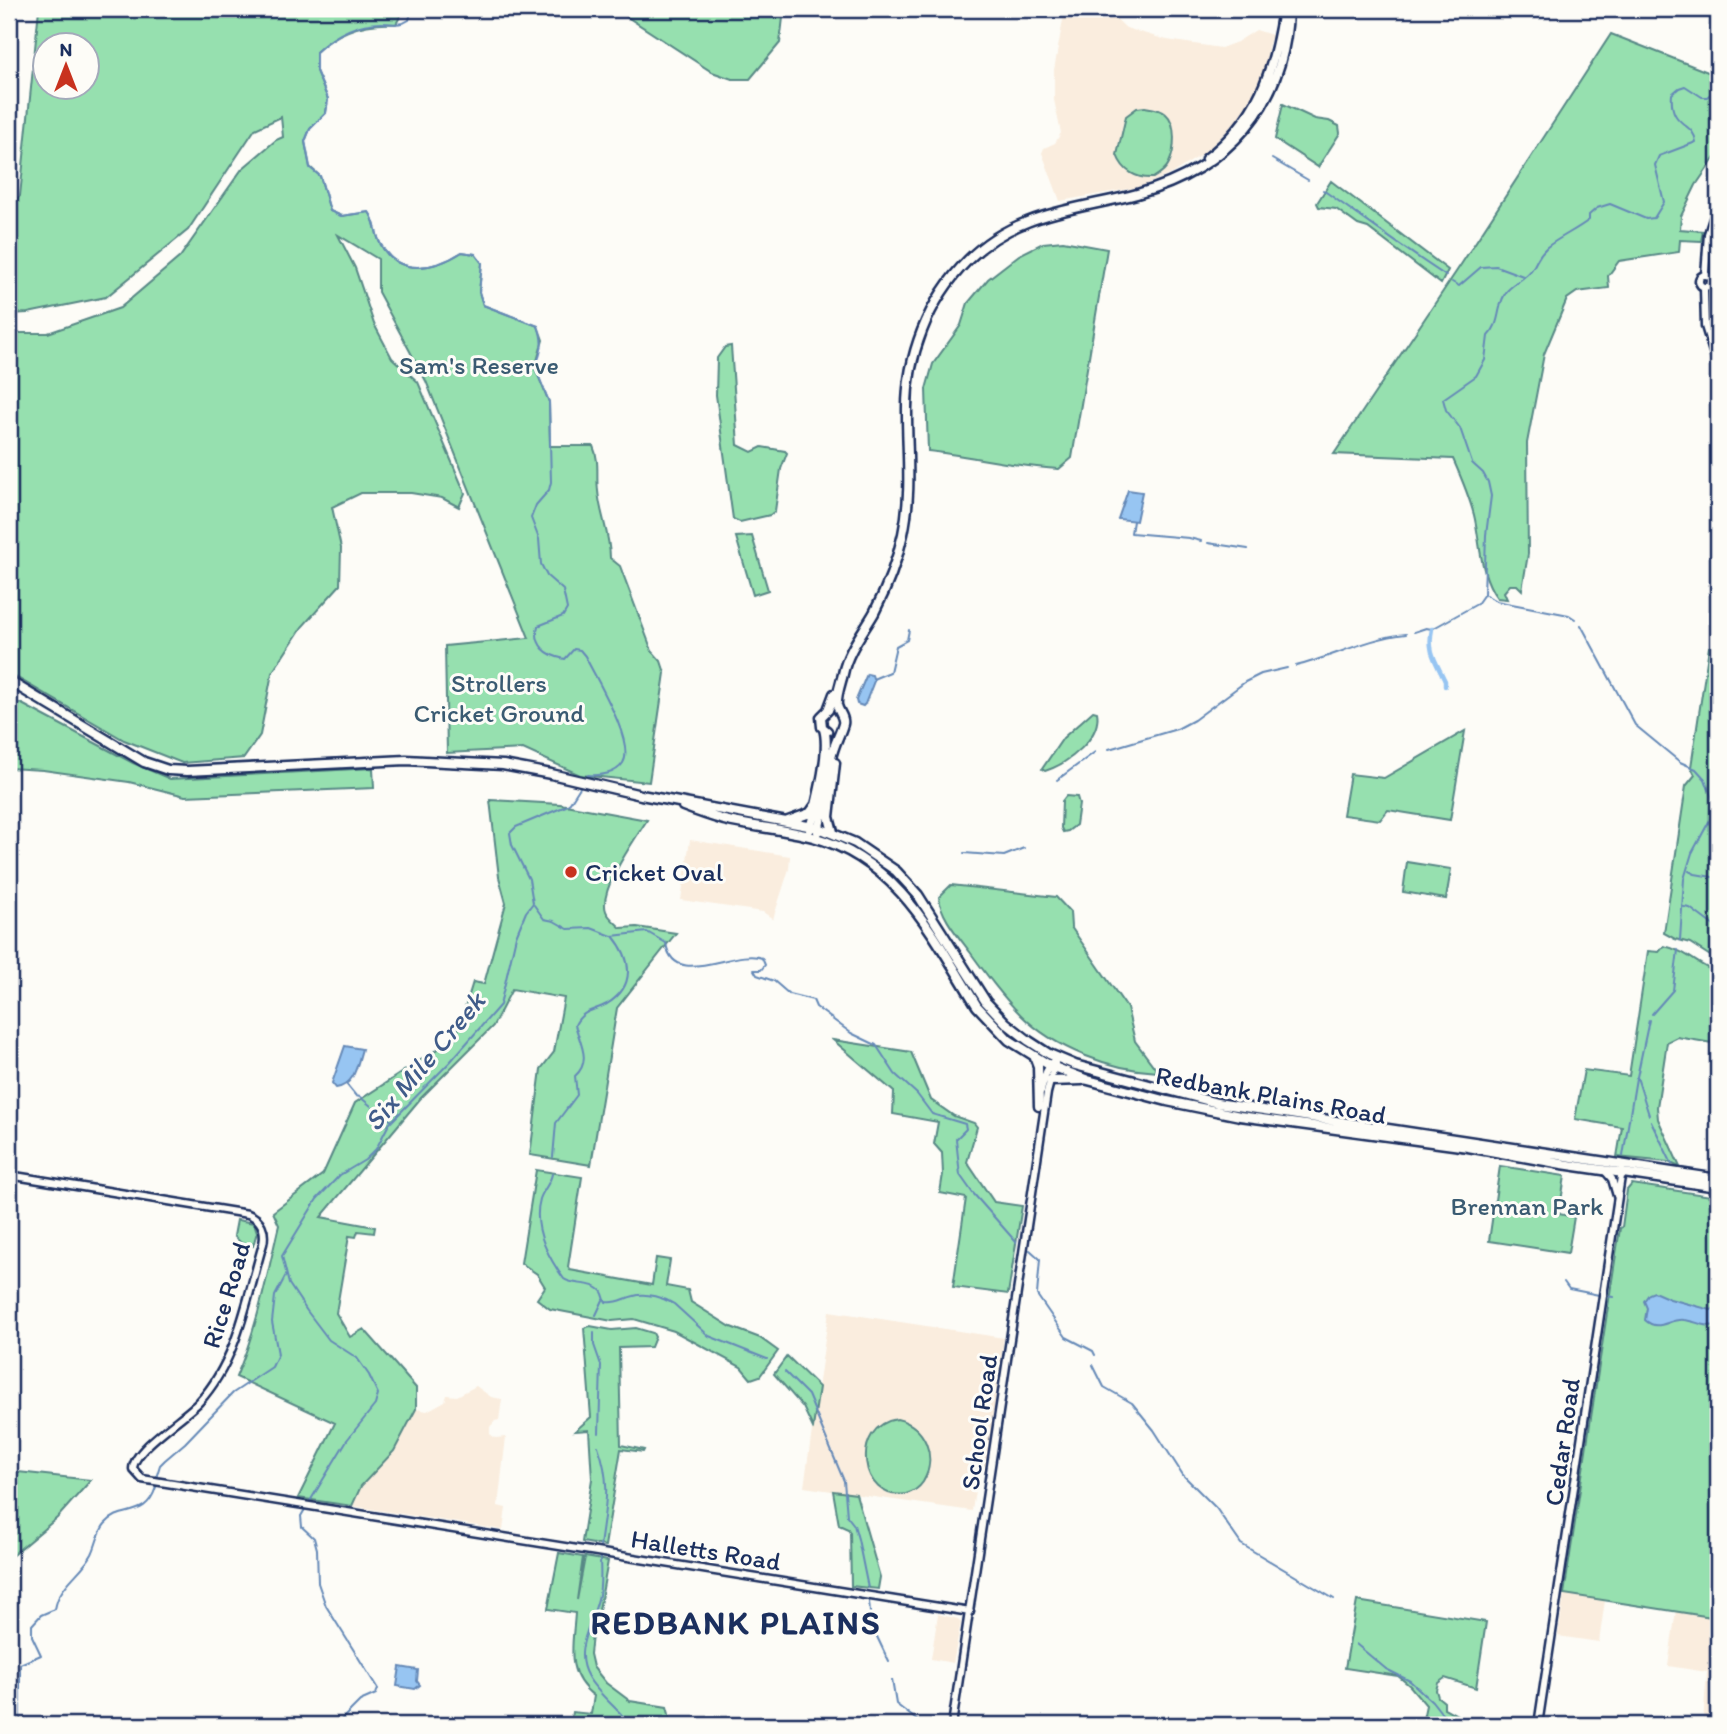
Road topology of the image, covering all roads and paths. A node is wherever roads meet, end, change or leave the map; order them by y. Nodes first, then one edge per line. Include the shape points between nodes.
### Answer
1 (1283, 9) edge
2 (1288, 9) edge
3 (1181, 177) junction
4 (1718, 203) edge
5 (1718, 368) edge
6 (843, 674) junction
7 (9, 682) edge
8 (828, 710) junction
9 (839, 712) junction
10 (824, 729) junction
11 (839, 730) junction
12 (831, 757) junction
13 (670, 801) junction
14 (816, 804) junction
15 (788, 821) junction
16 (815, 827) junction
17 (834, 832) junction
18 (813, 837) junction
19 (1035, 1058) junction
20 (1056, 1058) junction
21 (1051, 1066) junction
22 (1088, 1080) junction
23 (1049, 1081) junction
24 (1039, 1106) junction
25 (1042, 1124) junction
26 (1622, 1169) junction
27 (1605, 1171) junction
28 (9, 1175) edge
29 (1718, 1179) edge
30 (1718, 1187) edge
31 (1618, 1197) junction
32 (134, 1472) joint
33 (970, 1612) junction
34 (952, 1725) edge
35 (1538, 1725) edge

1 - 3 main road via 1269,74 1250,114 1232,137
2 - 3 main road via 1281,64 1261,106 1218,157
3 - 6 main road via 1136,194 1052,212 1010,229 968,259 942,293 920,334 911,363 906,414 910,476 900,547 887,585
4 - 5 street via 1708,233 1705,275 1711,282 1704,288 1705,326
6 - 8 main road
6 - 9 main road via 837,697
7 - 13 main road, Redbank Plains Road via 144,762 168,770 442,761 515,766
8 - 9 main road
8 - 10 main road via 821,717
9 - 11 main road via 843,720
10 - 11 main road
10 - 14 main road
11 - 12 main road
12 - 16 main road
12 - 17 main road via 835,774 829,817
13 - 15 main road, Redbank Plains Road
13 - 18 main road, Redbank Plains Road via 725,820
14 - 15 main road via 810,813
14 - 16 main road
15 - 16 main road, Redbank Plains Road
16 - 17 main road, Redbank Plains Road
16 - 18 main road
17 - 20 main road, Redbank Plains Road via 883,860 907,882 986,1002 1028,1041
18 - 19 main road, Redbank Plains Road via 867,862 902,892 982,1013
19 - 21 main road, Redbank Plains Road
19 - 24 main road
20 - 21 street, School Road
20 - 26 main road, Redbank Plains Road via 1217,1104
21 - 22 main road, Redbank Plains Road
21 - 23 street, School Road
21 - 24 street, School Road via 1044,1077
22 - 23 main road
22 - 27 main road, Redbank Plains Road via 1240,1116
23 - 25 street, School Road
24 - 25 street, School Road
25 - 33 street, School Road
26 - 27 main road, Redbank Plains Road
26 - 29 main road, Redbank Plains Road
26 - 30 main road, Redbank Plains Road
26 - 31 street, Cedar Road
27 - 31 street
28 - 32 street, Rice Road via 248,1214 262,1226 263,1244 225,1366 198,1403 137,1456
31 - 35 street, Cedar Road
32 - 33 street, Halletts Road via 147,1481
33 - 34 street, School Road

